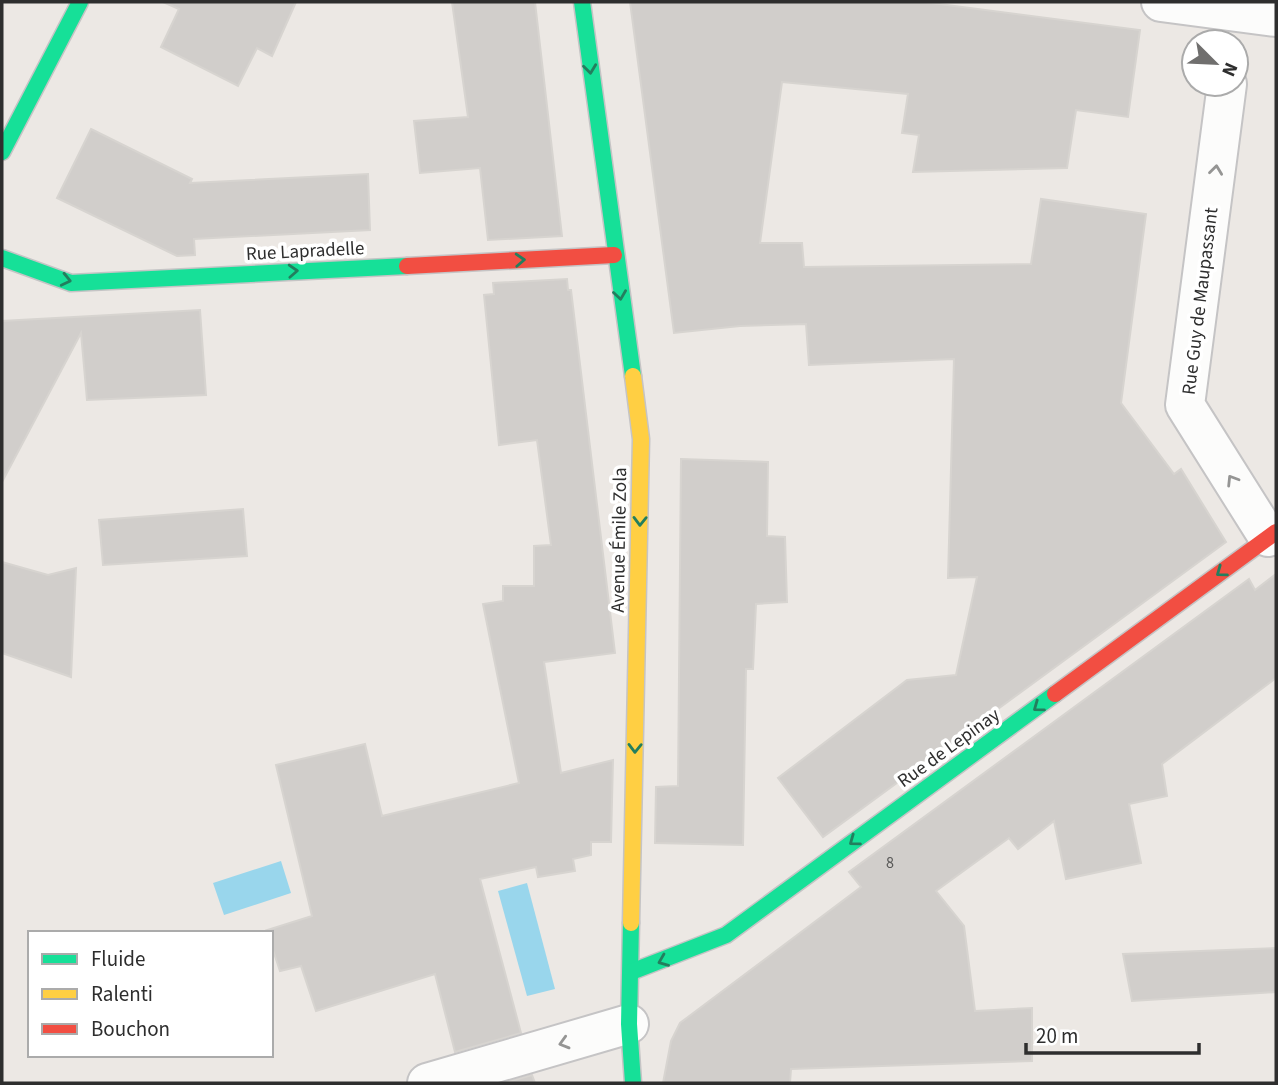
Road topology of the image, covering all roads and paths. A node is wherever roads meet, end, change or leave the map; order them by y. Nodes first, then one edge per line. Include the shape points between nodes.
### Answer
1 (80, 2) edge
2 (582, 2) edge
3 (1161, 2) edge
4 (1276, 17) edge
5 (1234, 27) edge
6 (1225, 98) edge
7 (2, 152) edge
8 (614, 255) junction
9 (2, 258) edge
10 (1272, 534) edge
11 (631, 972) junction
12 (629, 1024) junction
13 (426, 1083) edge
14 (633, 1083) edge

1 - 7 street
2 -> 8 street, Avenue Émile Zola
3 - 5 street
4 - 5 street
10 -> 6 street, Rue Guy de Maupassant via 1185,405
9 -> 8 street, Rue Lapradelle via 71,283
8 -> 11 street, Avenue Émile Zola via 641,439
10 -> 11 street, Rue de Lepinay via 726,935
11 - 12 street, Avenue Émile Zola
12 -> 13 street
12 - 14 street, Avenue Émile Zola

